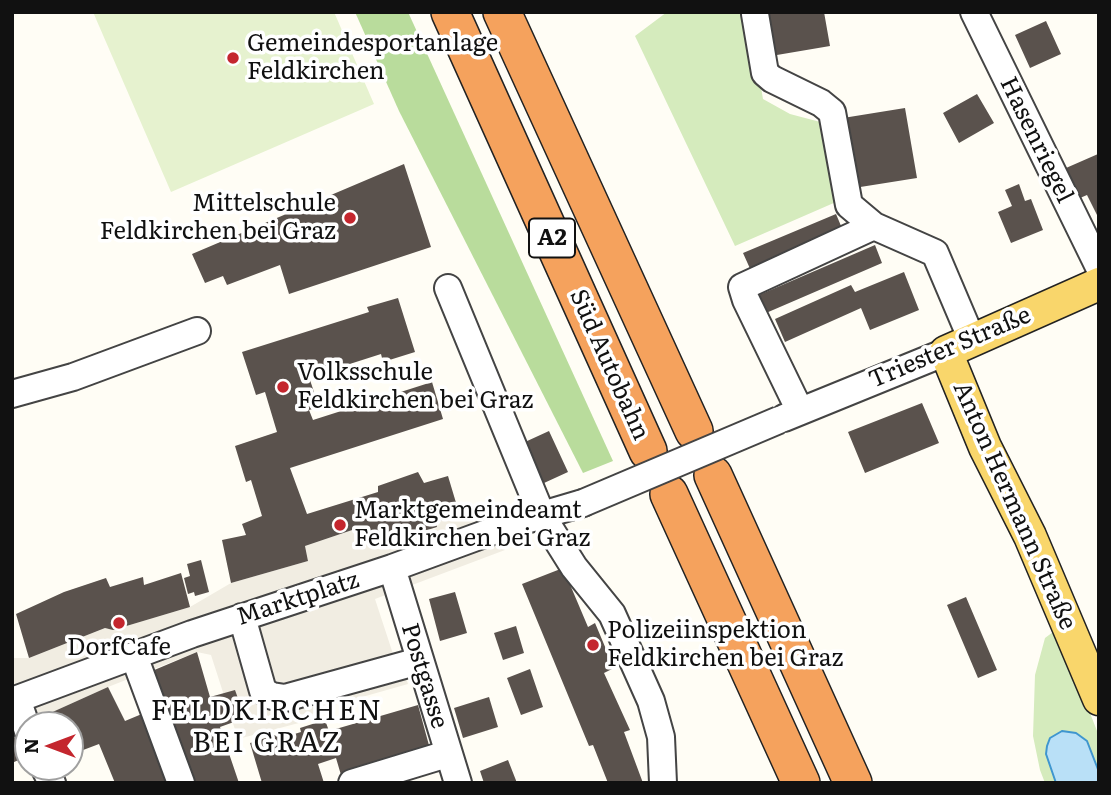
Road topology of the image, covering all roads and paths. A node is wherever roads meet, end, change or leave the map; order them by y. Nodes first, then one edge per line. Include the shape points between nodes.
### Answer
1 (450, 12) edge
2 (502, 12) edge
3 (974, 12) edge
4 (755, 14) edge
5 (874, 226) junction
6 (1099, 267) edge
7 (1099, 284) edge
8 (448, 288) dead end
9 (197, 331) dead end
10 (959, 346) junction
11 (12, 394) edge
12 (790, 416) junction
13 (694, 431) dead end
14 (648, 451) dead end
15 (713, 475) dead end
16 (669, 494) dead end
17 (542, 516) junction
18 (392, 568) junction
19 (243, 617) junction
20 (134, 656) junction
21 (419, 662) junction
22 (1099, 699) edge
23 (14, 700) edge
24 (447, 754) junction
25 (181, 783) edge
26 (352, 783) edge
27 (458, 783) edge
28 (663, 783) edge
29 (801, 783) edge
30 (853, 783) edge

1 - 14 highway, Süd Autobahn / A2
2 - 13 highway, Süd Autobahn / A2
3 - 6 street, Hasenriegel
4 - 5 street via 765,73 832,112 849,205
5 - 10 street via 934,253
5 - 12 street via 742,287
7 - 10 main road, Triester Straße
8 - 17 street
9 - 11 street via 73,377
10 - 12 street, Triester Straße
10 - 22 main road, Anton Hermann Straße via 985,447 1030,536
12 - 17 street, Triester Straße, bridge
15 - 30 highway
16 - 29 highway
17 - 18 street
17 - 28 street via 574,567 612,614 629,651 662,737
18 - 19 street, Marktplatz
18 - 21 street, Postgasse
19 - 20 street, Marktplatz
19 - 21 street via 263,691 272,696 285,698
20 - 23 street
20 - 25 street
21 - 24 street, Postgasse
24 - 26 street
24 - 27 street, Postgasse

